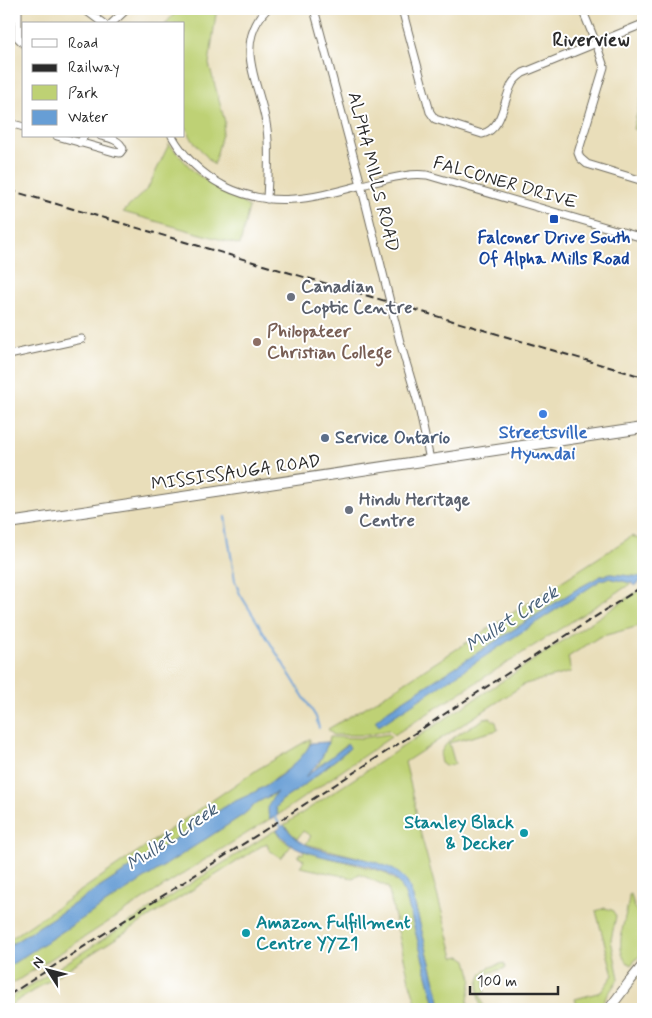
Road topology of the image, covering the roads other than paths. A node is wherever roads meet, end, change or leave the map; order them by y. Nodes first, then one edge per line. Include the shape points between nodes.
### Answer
1 (18, 9) edge
2 (84, 9) edge
3 (127, 9) edge
4 (267, 9) edge
5 (314, 9) edge
6 (402, 9) edge
7 (582, 9) edge
8 (101, 22) edge
9 (113, 22) edge
10 (643, 24) edge
11 (22, 42) edge
12 (596, 43) junction
13 (9, 123) edge
14 (22, 126) edge
15 (108, 138) edge
16 (173, 138) edge
17 (82, 139) edge
18 (643, 180) edge
19 (362, 185) junction
20 (267, 199) junction
21 (643, 238) edge
22 (82, 339) dead end
23 (9, 355) edge
24 (643, 428) edge
25 (430, 460) junction
26 (9, 523) edge
27 (643, 965) edge
28 (609, 1009) edge

1 - 11 street via 18,38
2 - 8 street
3 - 9 street
4 - 20 street via 252,29 249,56 267,129
5 - 19 street, ALPHA MILLS ROAD
6 - 12 street via 430,112 435,119 482,134 496,126 512,82 523,73
7 - 12 street
10 - 12 street
12 - 18 street via 604,67 578,152 580,158 587,164
13 - 14 street
15 - 17 street via 122,144 120,153
16 - 20 street, FALCONER DRIVE via 184,153 210,177 233,190
19 - 20 street, FALCONER DRIVE via 300,199
19 - 21 street, FALCONER DRIVE via 407,174 427,175
19 - 25 street, ALPHA MILLS ROAD
22 - 23 street
24 - 25 main road, MISSISSAUGA ROAD
25 - 26 main road, MISSISSAUGA ROAD
27 - 28 street

